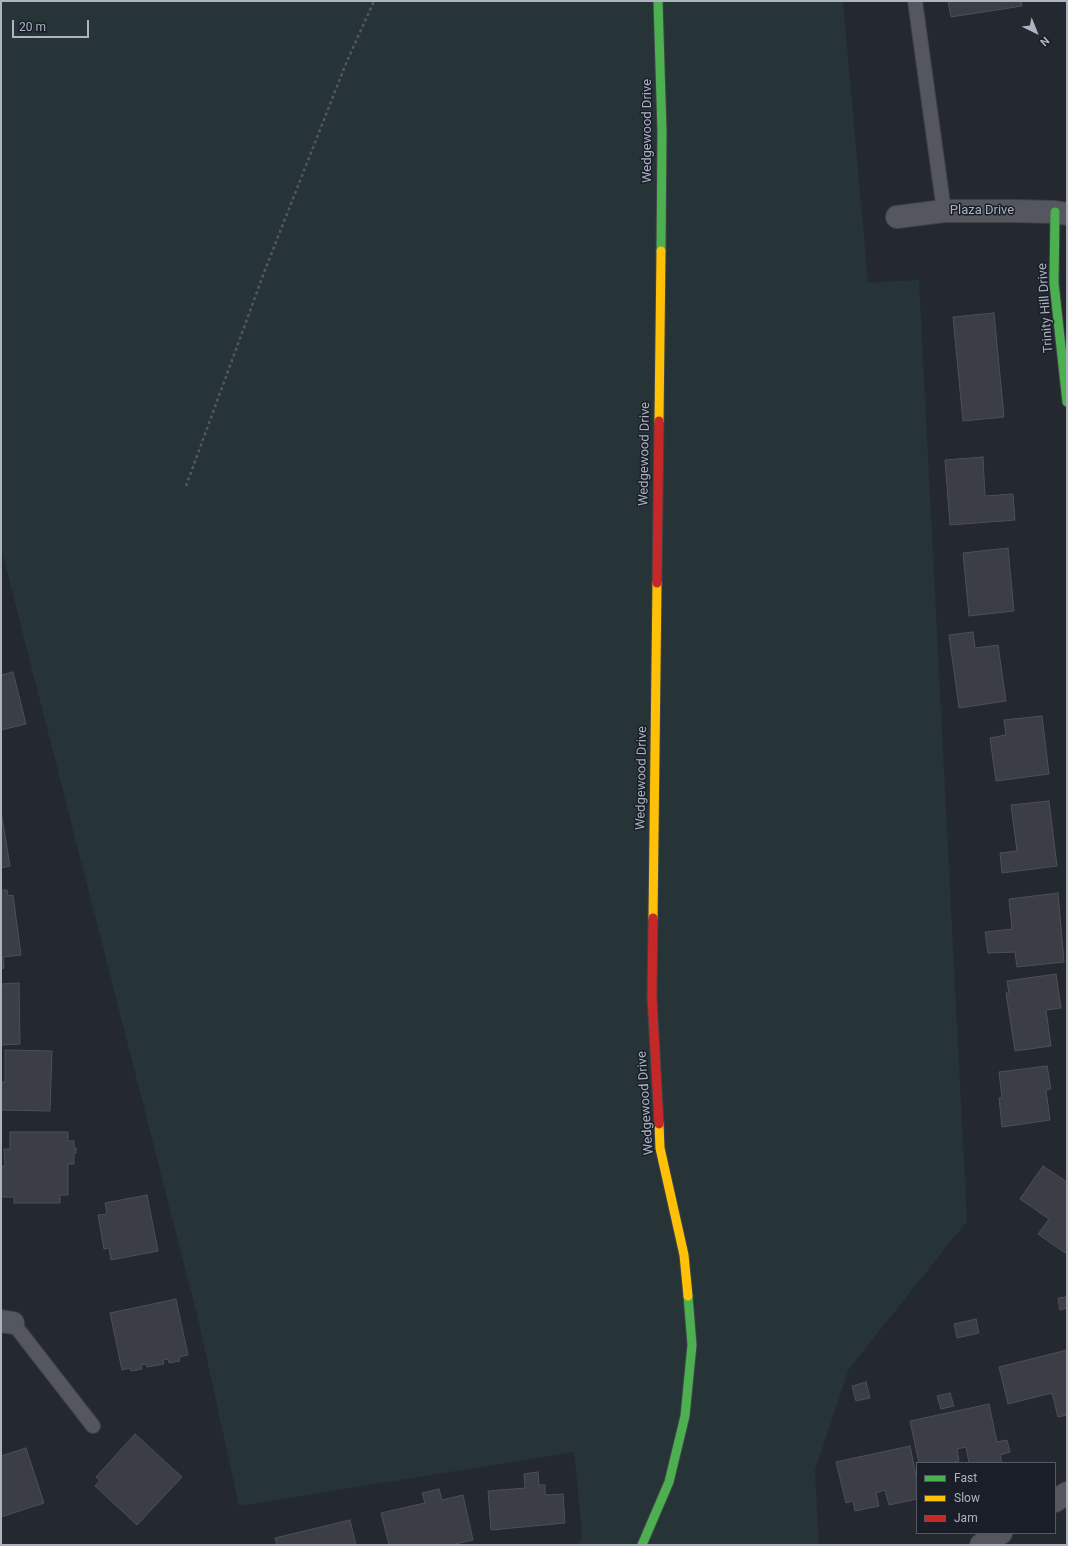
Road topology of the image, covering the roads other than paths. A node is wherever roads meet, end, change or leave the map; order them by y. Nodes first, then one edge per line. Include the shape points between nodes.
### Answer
1 (658, 1) edge
2 (915, 1) edge
3 (944, 211) junction
4 (1061, 213) edge
5 (897, 217) dead end
6 (1067, 402) edge
7 (7, 1322) edge
8 (93, 1426) dead end
9 (1067, 1494) edge
10 (1056, 1500) edge
11 (999, 1534) edge
12 (642, 1545) edge
13 (981, 1545) edge

1 - 12 street, Wedgewood Drive via 662,132 652,997 660,1148 684,1255 692,1345 685,1416 669,1482
2 - 3 lane
3 - 4 street, Plaza Drive
3 - 5 street, Plaza Drive
4 - 6 street, Trinity Hill Drive via 1054,283
7 - 8 lane
9 - 10 street
11 - 13 street

